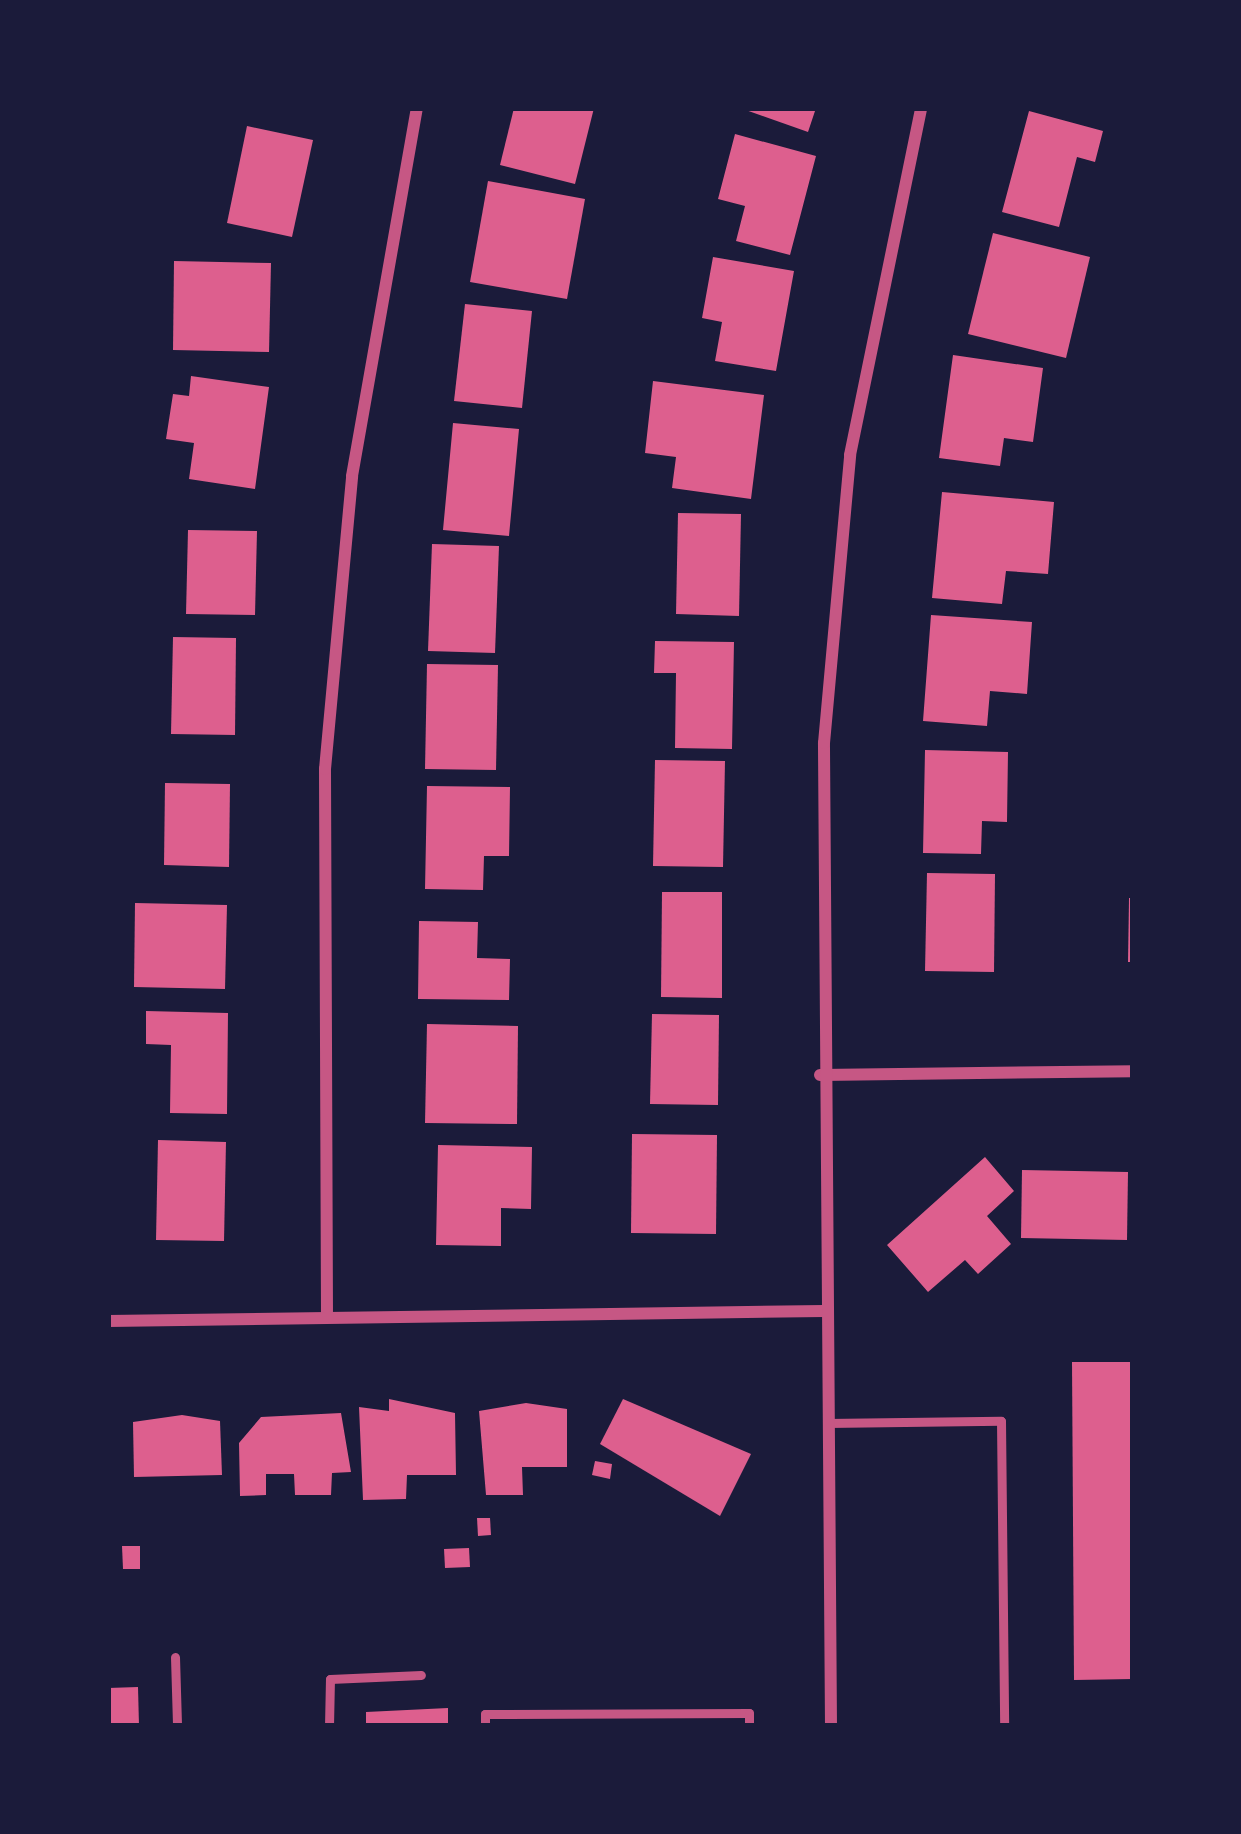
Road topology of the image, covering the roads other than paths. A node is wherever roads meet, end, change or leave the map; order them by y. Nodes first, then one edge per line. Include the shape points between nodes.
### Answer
1 (417, 108) edge
2 (921, 108) edge
3 (1133, 1071) edge
4 (820, 1075) junction
5 (824, 1311) junction
6 (327, 1318) junction
7 (108, 1321) edge
8 (827, 1423) junction
9 (175, 1657) dead end
10 (421, 1676) dead end
11 (176, 1726) edge
12 (329, 1726) edge
13 (485, 1726) edge
14 (749, 1726) edge
15 (831, 1726) edge
16 (1004, 1726) edge

1 - 6 street via 352,476 326,769
2 - 4 street via 870,342 832,605
3 - 4 street
4 - 5 street
5 - 6 street
5 - 8 street
6 - 7 street
8 - 15 street
8 - 16 lane via 1001,1421
9 - 11 lane
10 - 12 lane via 330,1678
13 - 14 lane via 485,1714 749,1713

